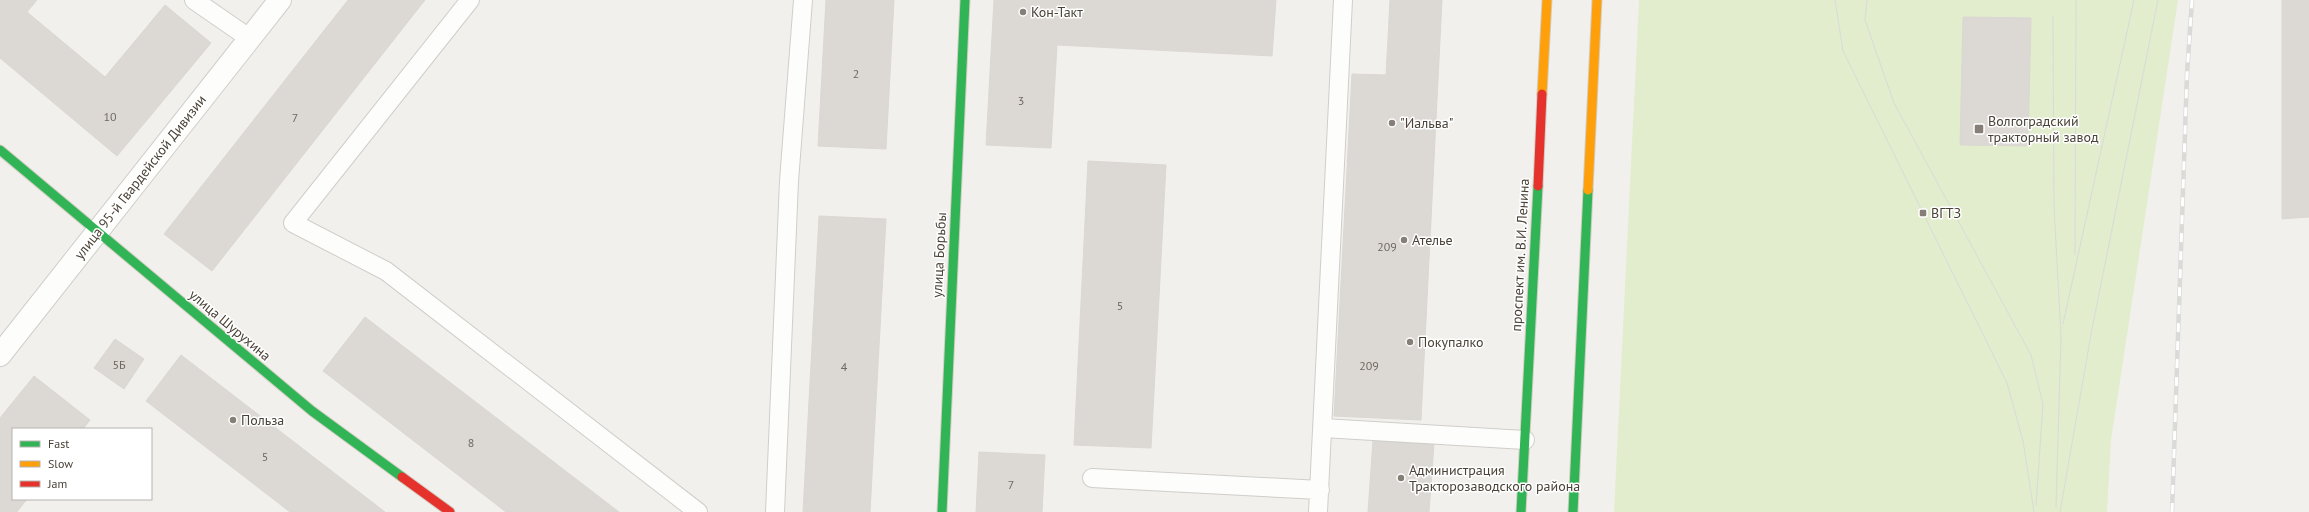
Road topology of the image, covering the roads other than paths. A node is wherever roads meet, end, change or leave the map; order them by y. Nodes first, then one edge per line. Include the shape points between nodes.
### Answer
1 (194, 0) edge
2 (280, 0) edge
3 (470, 0) edge
4 (803, 0) edge
5 (965, 0) edge
6 (1343, 0) edge
7 (1547, 0) edge
8 (1596, 0) edge
9 (249, 38) junction
10 (0, 150) edge
11 (97, 231) junction
12 (0, 355) edge
13 (1323, 428) junction
14 (1524, 440) junction
15 (1092, 478) dead end
16 (1320, 490) junction
17 (450, 512) edge
18 (698, 512) edge
19 (775, 512) edge
20 (942, 512) edge
21 (1318, 512) edge
22 (1521, 512) edge
23 (1572, 512) edge

1 - 9 lane
2 - 9 street, улица 95-й Гвардейской Дивизии
3 - 18 lane via 293,223 386,271
4 - 19 lane via 789,181
5 - 20 street, улица Борьбы
6 - 13 lane
7 - 14 street, проспект им. В.И. Ленина
8 - 23 street
9 - 11 street, улица 95-й Гвардейской Дивизии
10 - 11 street, улица Шурухина
11 - 12 street, улица 95-й Гвардейской Дивизии
11 - 17 street, улица Шурухина via 312,411
13 - 14 lane
13 - 16 lane
14 - 22 street, проспект им. В.И. Ленина
15 - 16 lane
16 - 21 lane

